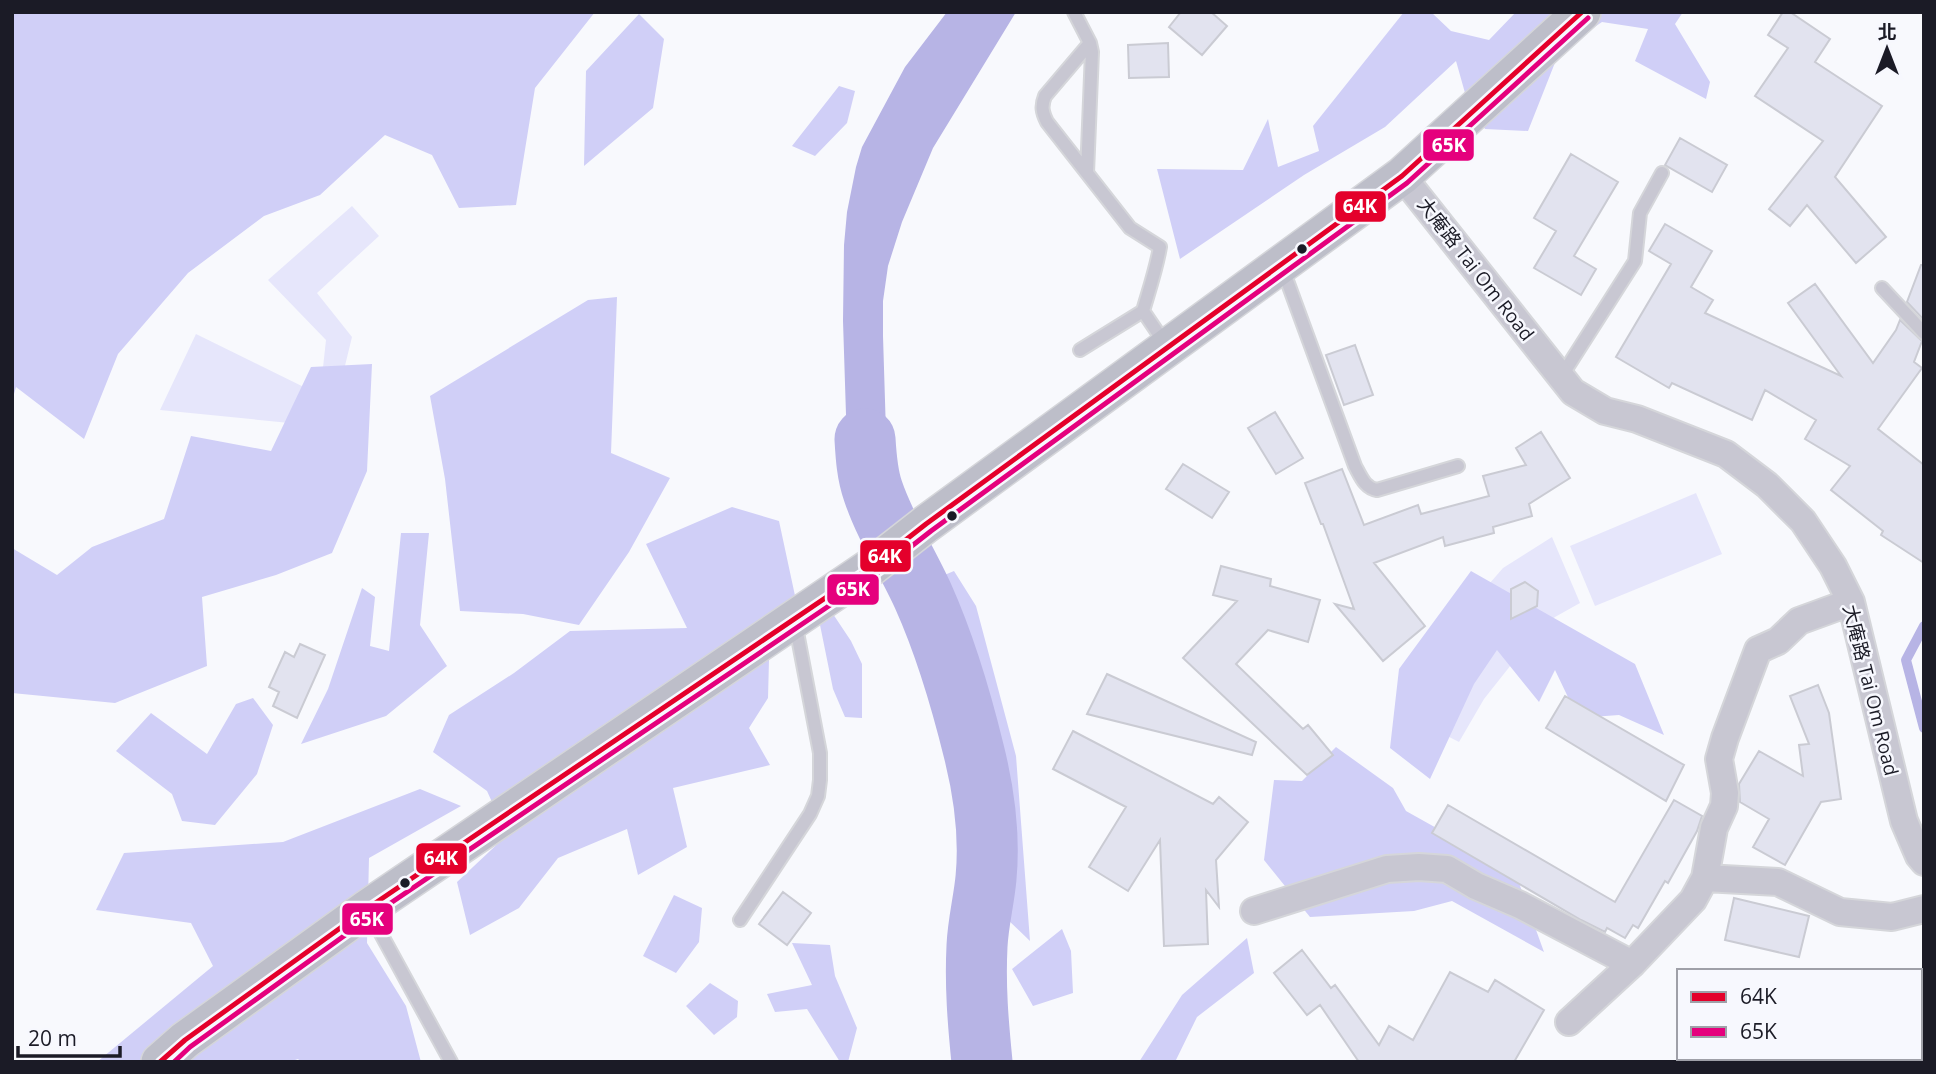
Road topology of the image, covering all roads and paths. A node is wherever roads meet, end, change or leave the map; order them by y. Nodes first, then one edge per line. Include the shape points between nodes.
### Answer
1 (1074, 12) edge
2 (1581, 12) edge
3 (1090, 43) junction
4 (1087, 173) junction
5 (1662, 173) dead end
6 (1402, 176) junction
7 (1281, 264) junction
8 (1882, 288) dead end
9 (1143, 311) junction
10 (1924, 333) edge
11 (1168, 348) junction
12 (1080, 350) dead end
13 (1561, 377) junction
14 (1458, 466) dead end
15 (1852, 602) junction
16 (794, 619) junction
17 (1924, 862) edge
18 (1705, 878) junction
19 (368, 908) junction
20 (1924, 909) edge
21 (1254, 911) dead end
22 (740, 920) dead end
23 (1632, 964) junction
24 (1569, 1023) dead end
25 (160, 1062) edge
26 (451, 1062) edge

1 - 3 lane
2 - 6 main road
3 - 4 lane
3 - 4 lane via 1051,88 1042,106 1047,122
4 - 9 lane via 1130,228 1160,247
5 - 13 lane via 1640,213 1635,261
6 - 7 main road
6 - 13 street, 大庵路 Tai Om Road
7 - 11 main road
7 - 14 lane via 1365,484 1377,490
8 - 10 lane
9 - 11 lane
9 - 12 lane
11 - 16 main road via 872,567
13 - 15 street, 大庵路 Tai Om Road via 1573,392 1605,411 1726,454 1767,485 1803,521
15 - 17 street, 大庵路 Tai Om Road via 1904,821
15 - 18 street via 1799,621 1778,641 1758,650 1719,759 1724,806 1714,828
16 - 19 main road
16 - 22 lane via 820,753 818,796
18 - 20 street via 1778,882 1840,912 1892,917
18 - 23 street via 1693,900
19 - 25 main road
19 - 26 lane
21 - 23 street via 1387,869 1447,869
23 - 24 street

